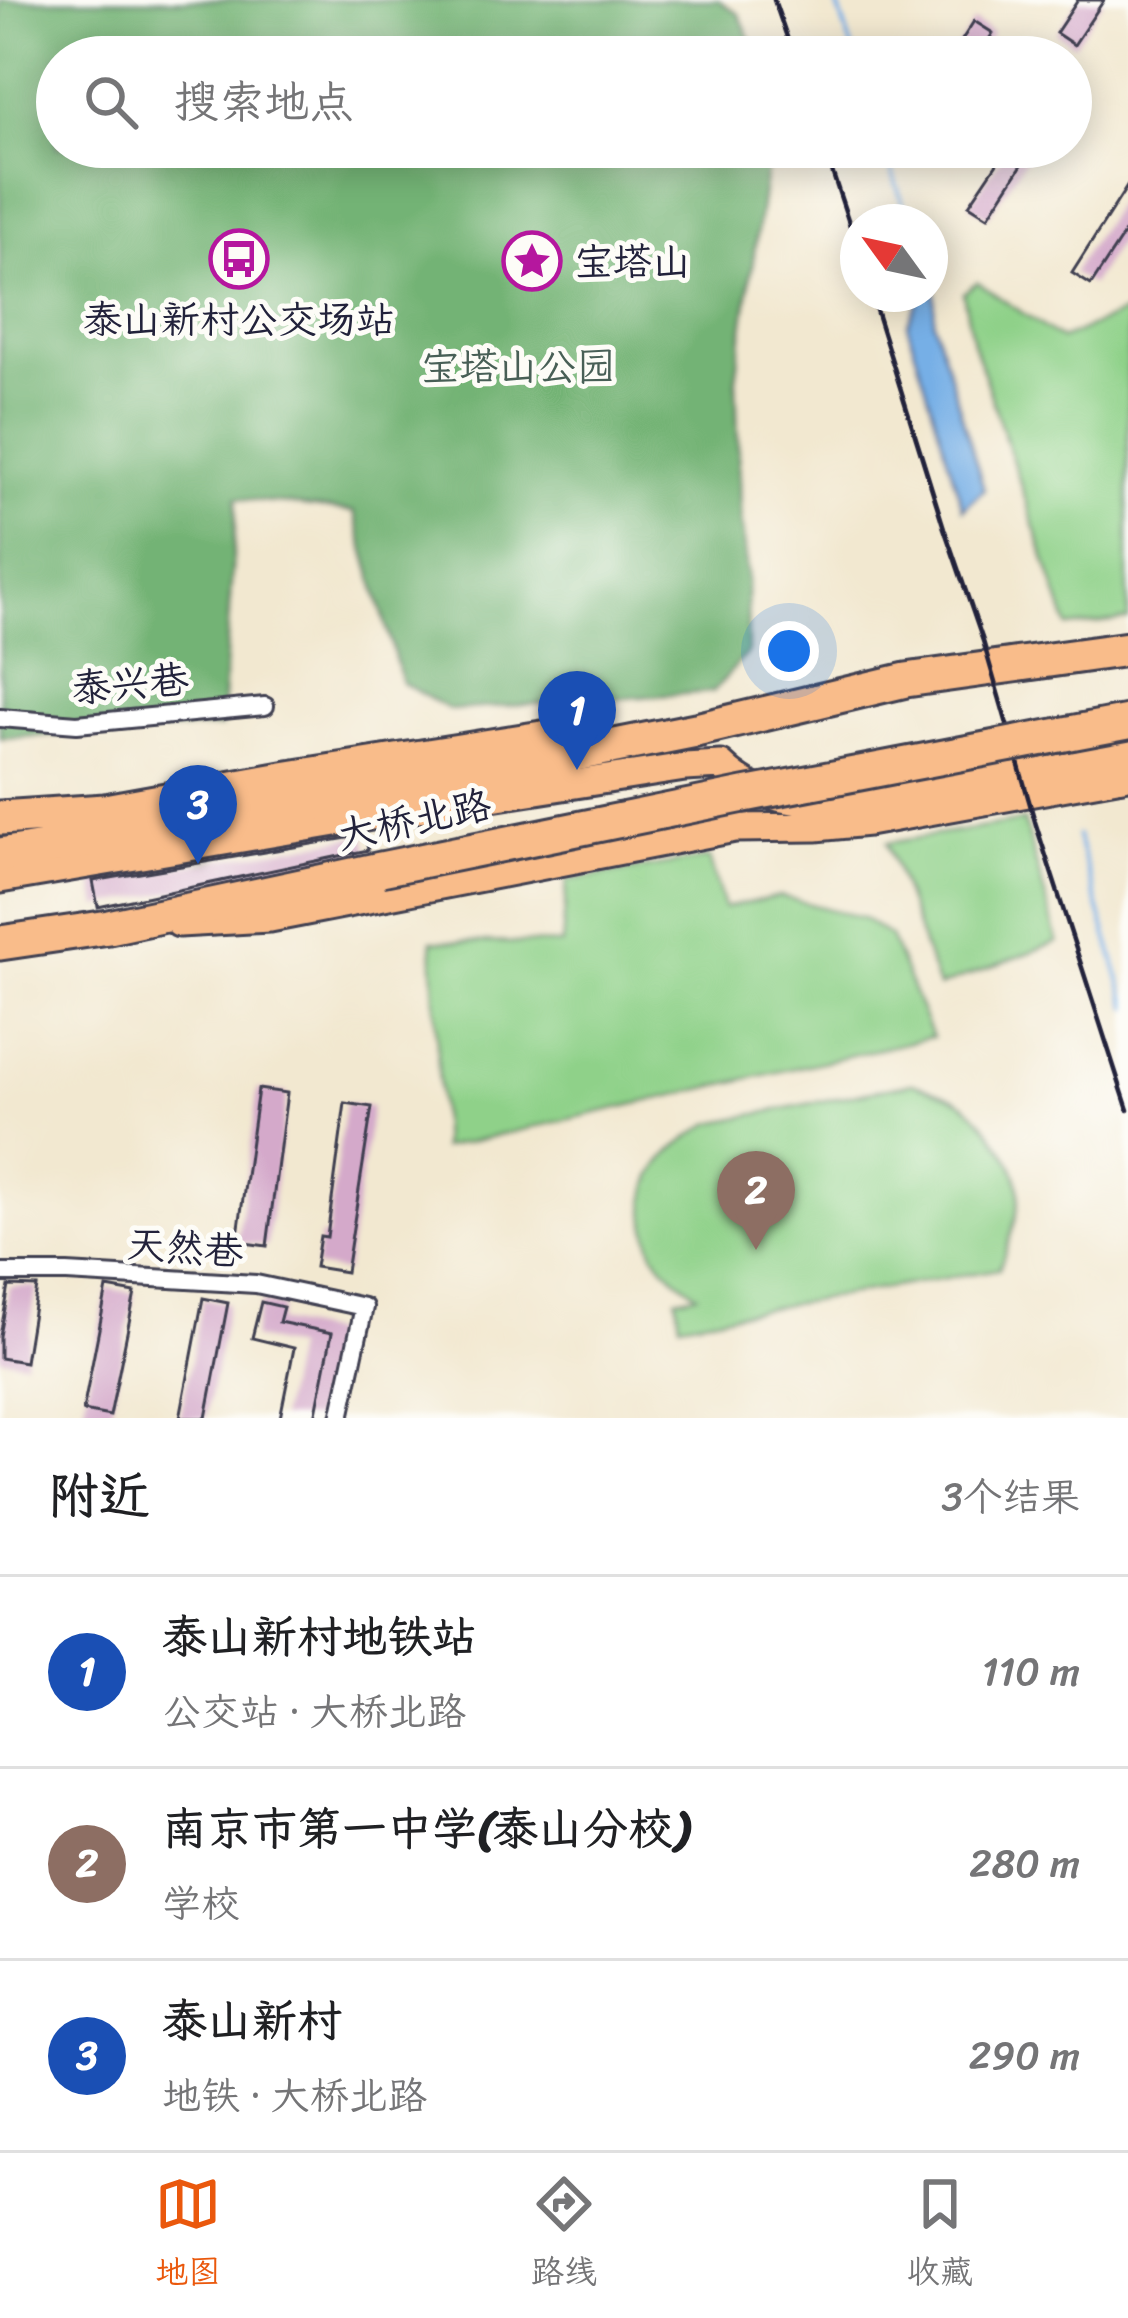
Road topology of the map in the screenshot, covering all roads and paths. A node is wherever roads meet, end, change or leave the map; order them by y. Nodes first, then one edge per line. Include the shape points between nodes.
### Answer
1 (1128, 649) edge
2 (906, 680) junction
3 (265, 706) dead end
4 (0, 718) edge
5 (1128, 722) edge
6 (1128, 754) edge
7 (1128, 775) edge
8 (0, 818) edge
9 (0, 855) edge
10 (0, 879) edge
11 (109, 927) junction
12 (0, 944) edge
13 (0, 1273) edge
14 (340, 1418) edge

1 - 2 highway, 大桥北路
2 - 8 highway via 770,694 105,811
2 - 9 highway, 大桥北路 via 696,730
3 - 4 street, 泰兴巷 via 77,724
5 - 11 highway, 大桥北路, bridge
6 - 10 main road via 828,803 752,790 721,765 685,767
7 - 11 main road via 868,822 735,828 270,918
11 - 12 highway, 大桥北路
13 - 14 street, 天然巷 via 256,1283 364,1306

